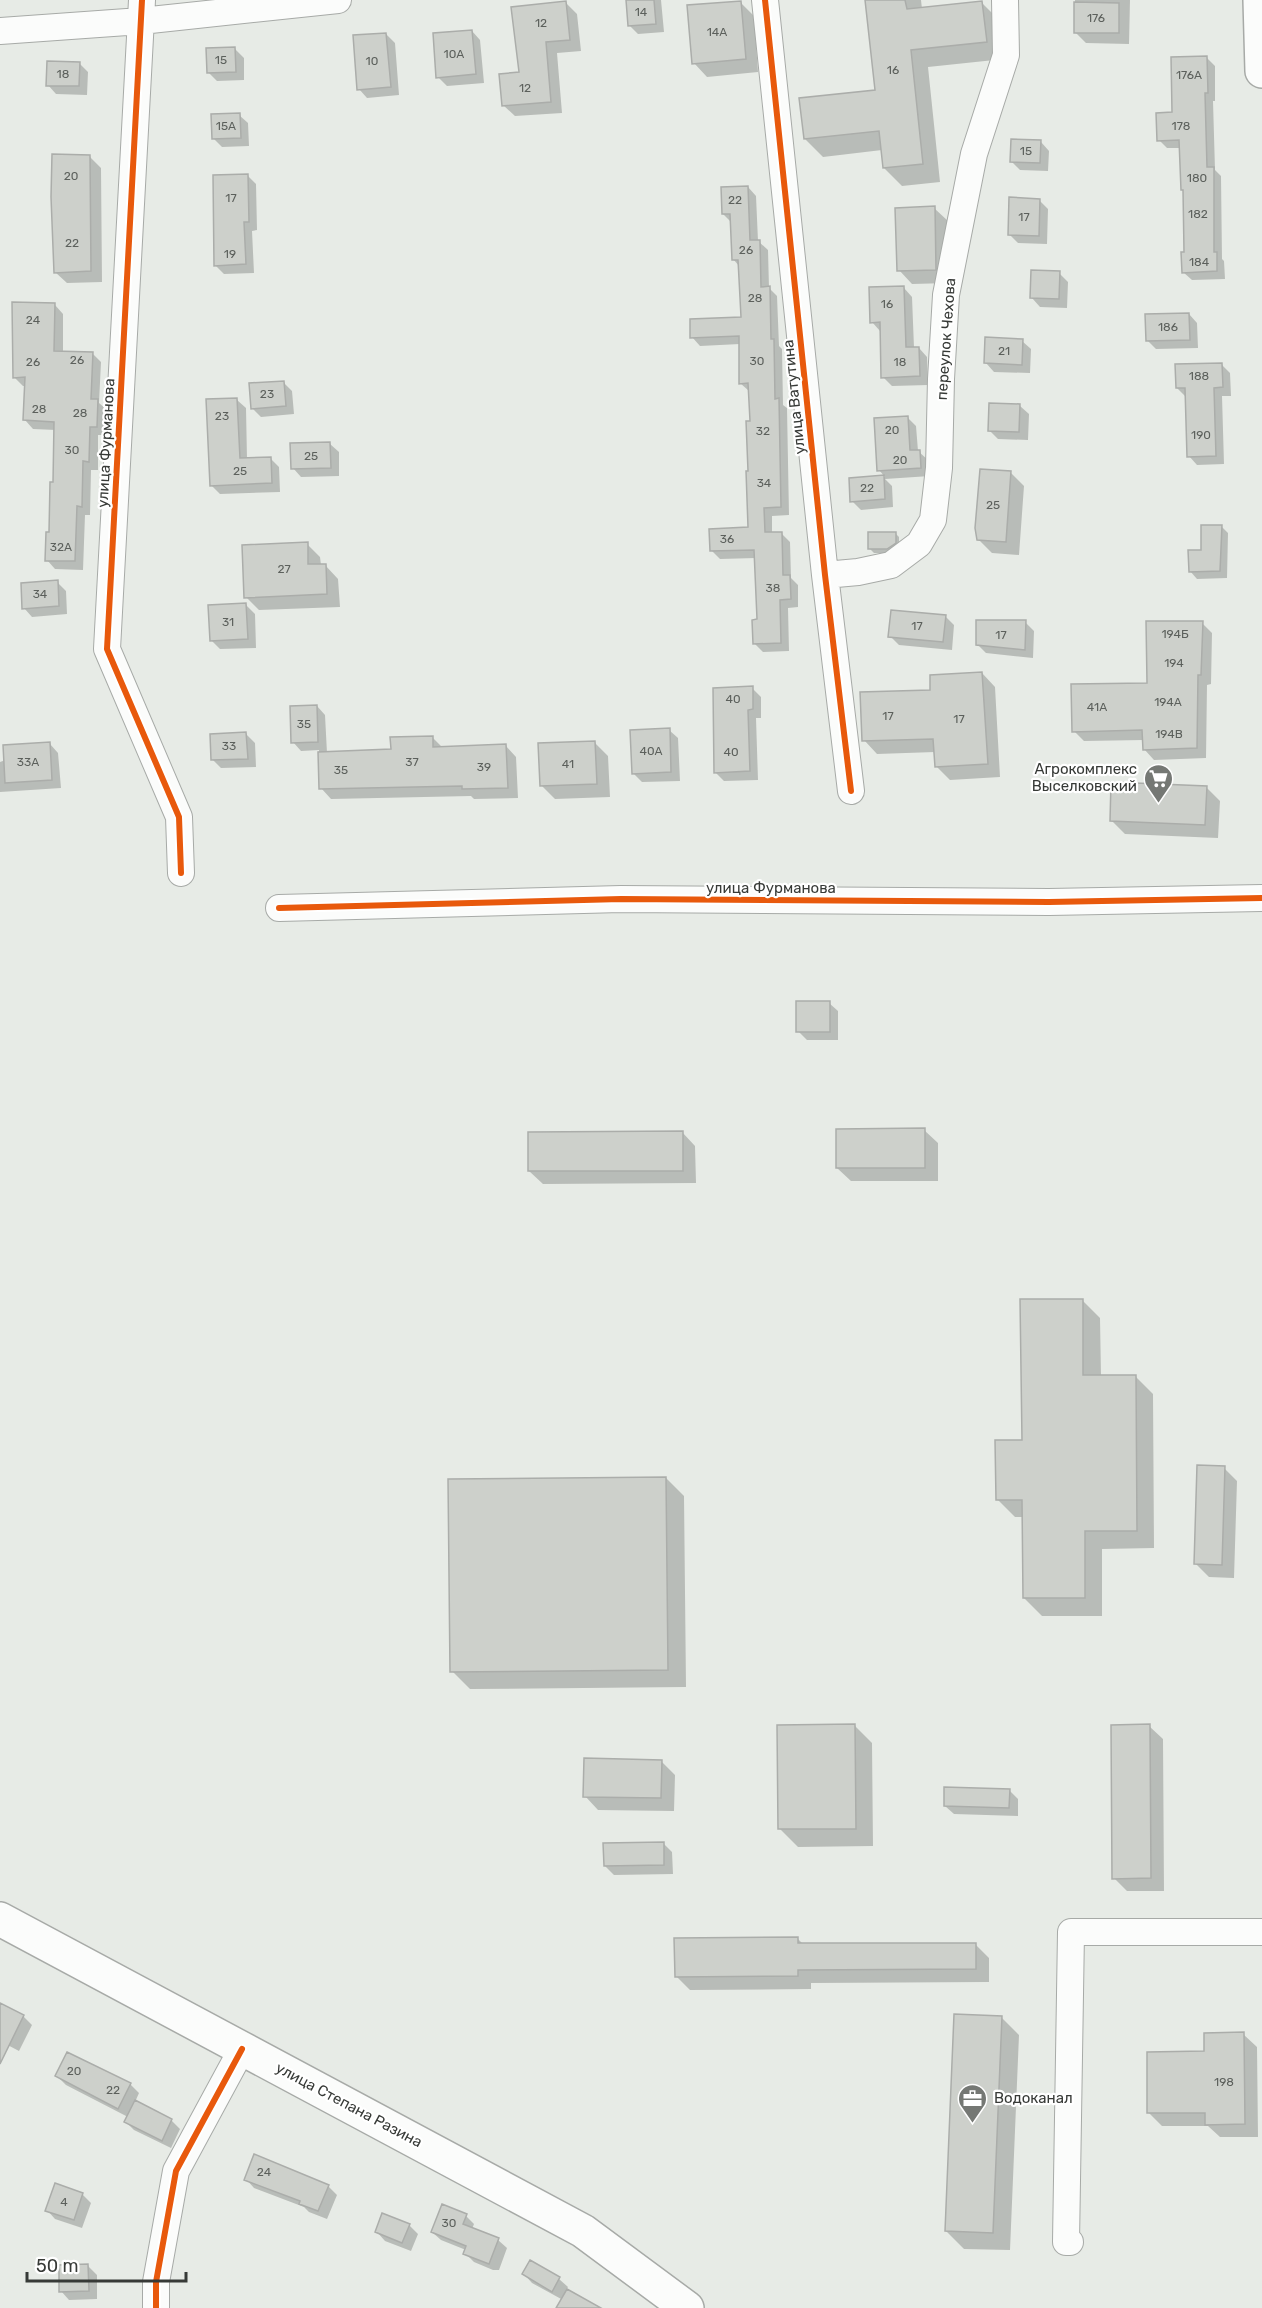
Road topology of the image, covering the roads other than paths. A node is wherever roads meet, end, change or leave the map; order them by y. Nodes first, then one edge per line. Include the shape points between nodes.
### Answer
1 (338, 0) edge
2 (765, 0) edge
3 (1005, 0) edge
4 (1260, 0) edge
5 (142, 10) edge
6 (0, 31) edge
7 (1262, 71) edge
8 (825, 575) junction
9 (851, 790) dead end
10 (181, 873) dead end
11 (1262, 898) edge
12 (279, 908) dead end
13 (0, 1920) edge
14 (1262, 1932) edge
15 (242, 2049) junction
16 (1070, 2242) dead end
17 (156, 2308) edge
18 (687, 2308) edge

1 - 5 street
2 - 8 street, улица Ватутина
3 - 8 street, переулок Чехова via 1006,55 974,154 946,294 939,468 933,520 919,544 891,565
4 - 7 main road
5 - 6 street
5 - 10 street, улица Фурманова via 107,649 179,817
8 - 9 street, улица Ватутина
11 - 12 street, улица Фурманова via 1049,902 621,899
13 - 15 main road, улица Степана Разина
14 - 16 street via 1071,1932 1066,2242
15 - 17 street via 176,2171 156,2282
15 - 18 main road, улица Степана Разина via 583,2231

